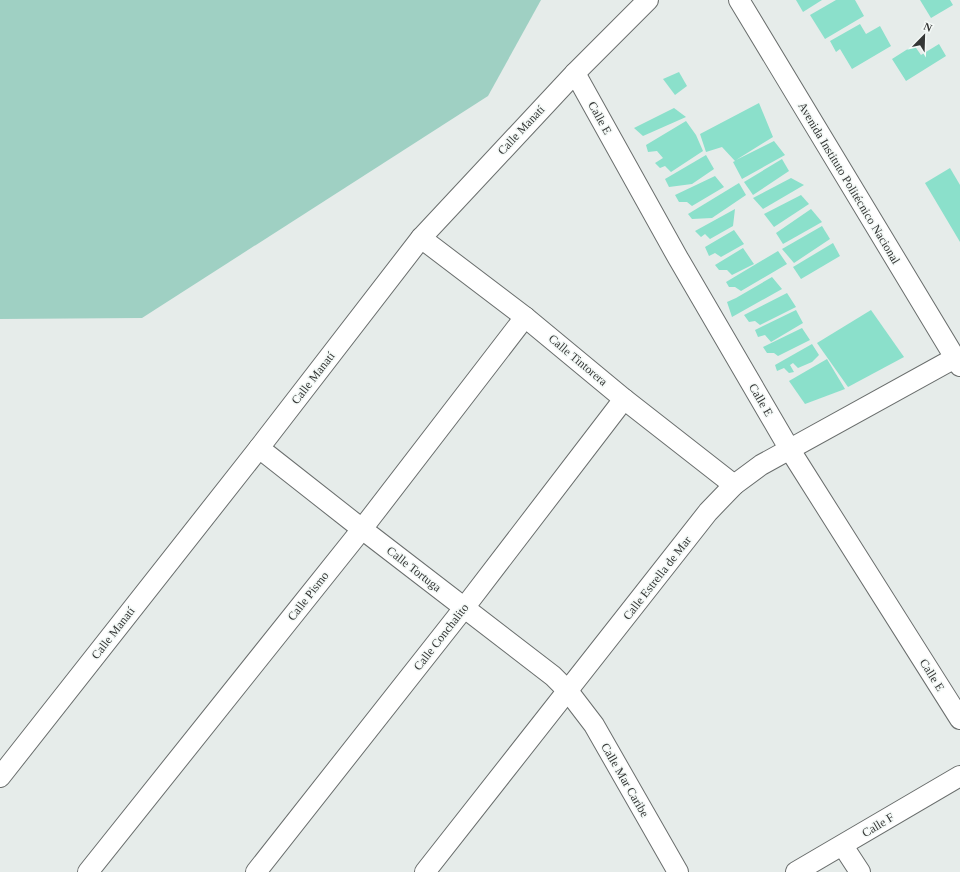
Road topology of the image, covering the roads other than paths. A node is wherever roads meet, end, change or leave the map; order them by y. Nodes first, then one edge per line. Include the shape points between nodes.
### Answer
1 (648, 0) edge
2 (739, 0) edge
3 (575, 73) junction
4 (421, 238) junction
5 (525, 317) junction
6 (958, 362) edge
7 (624, 399) junction
8 (259, 448) junction
9 (790, 450) junction
10 (734, 485) junction
11 (362, 529) junction
12 (464, 608) junction
13 (568, 691) junction
14 (960, 719) edge
15 (960, 776) edge
16 (0, 777) edge
17 (843, 846) junction
18 (88, 872) edge
19 (256, 872) edge
20 (424, 872) edge
21 (678, 872) edge
22 (796, 872) edge
23 (860, 872) edge

1 - 3 street, Calle Manatí
2 - 6 street, Avenida Instituto Politécnico Nacional
3 - 4 street, Calle Manatí
3 - 9 street, Calle E via 678,258
4 - 5 street, Calle Tintorera
4 - 8 street, Calle Manatí
5 - 7 street, Calle Tintorera
5 - 11 street, Calle Pismo
6 - 9 street, Calle Estrella de Mar
7 - 10 street, Calle Tintorera
7 - 12 street, Calle Conchalito
8 - 11 street, Calle Tortuga
8 - 16 street, Calle Manatí
9 - 10 street, Calle Estrella de Mar via 761,465
9 - 14 street, Calle E
10 - 13 street, Calle Estrella de Mar via 708,512
11 - 12 street, Calle Tortuga
11 - 18 street, Calle Pismo
12 - 13 street, Calle Tortuga via 547,671
12 - 19 street, Calle Conchalito
13 - 20 street, Calle Estrella de Mar
13 - 21 street, Calle Mar Caribe via 594,725
15 - 17 street, Calle F
17 - 22 street, Calle F
17 - 23 street

